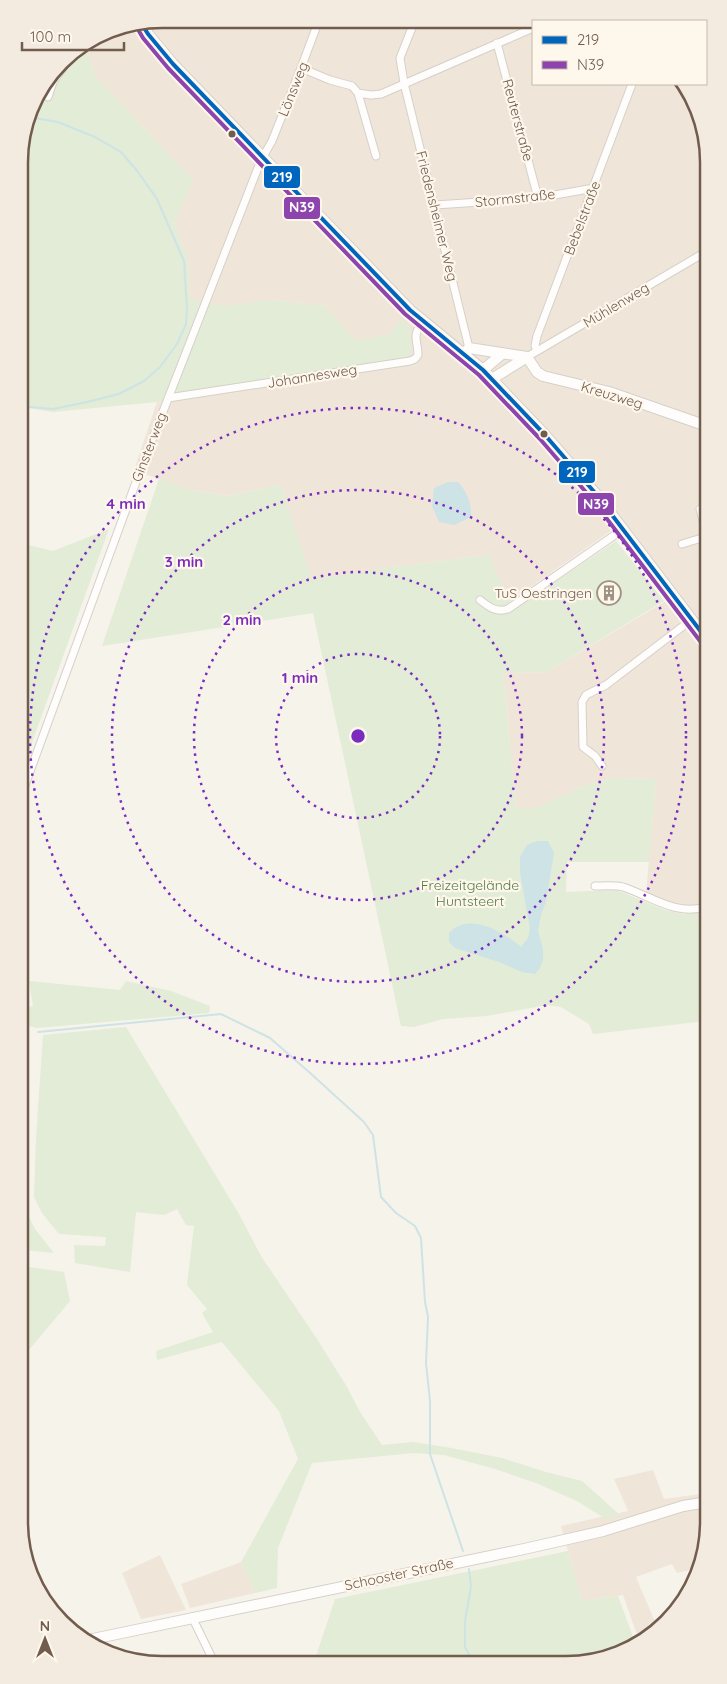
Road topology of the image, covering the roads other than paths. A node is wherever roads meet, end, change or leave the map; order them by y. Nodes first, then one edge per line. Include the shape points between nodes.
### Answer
1 (316, 28) edge
2 (412, 28) edge
3 (532, 28) edge
4 (145, 29) edge
5 (497, 43) junction
6 (302, 68) junction
7 (404, 83) junction
8 (52, 85) edge
9 (632, 85) edge
10 (358, 93) junction
11 (48, 97) dead end
12 (376, 156) dead end
13 (262, 157) junction
14 (594, 188) junction
15 (538, 198) junction
16 (435, 205) junction
17 (700, 255) edge
18 (423, 322) junction
19 (467, 351) junction
20 (502, 354) junction
21 (532, 354) junction
22 (483, 370) junction
23 (492, 379) junction
24 (168, 398) junction
25 (700, 424) edge
26 (622, 530) junction
27 (700, 539) edge
28 (682, 544) dead end
29 (480, 600) dead end
30 (691, 620) junction
31 (700, 631) edge
32 (602, 766) dead end
33 (28, 777) edge
34 (595, 886) dead end
35 (699, 909) edge
36 (699, 1503) edge
37 (192, 1617) junction
38 (95, 1639) edge
39 (211, 1656) edge

1 - 6 street, Lönsweg
2 - 7 street, Friedensheimer Weg via 400,58
3 - 5 street
4 - 13 street via 173,64
5 - 7 street
5 - 15 street, Reuterstraße
6 - 10 street via 352,86
6 - 13 street, Lönsweg via 272,141
7 - 10 street via 381,94
7 - 16 street, Friedensheimer Weg
8 - 11 street
9 - 14 street, Bebelstraße
10 - 12 street
13 - 18 street
13 - 24 street, Ginsterweg
14 - 15 street, Stormstraße
14 - 21 street, Bebelstraße
15 - 16 street, Stormstraße
16 - 19 street, Friedensheimer Weg
17 - 21 street, Mühlenweg
18 - 19 street
18 - 24 street, Johannesweg via 416,335 418,355 410,361
19 - 20 street
19 - 22 street
20 - 21 street
20 - 22 street
21 - 23 street, Mühlenweg
21 - 25 street, Kreuzweg via 537,372 543,376 609,392
22 - 23 street
23 - 26 street via 564,456
24 - 33 street, Ginsterweg
26 - 29 street via 508,609 492,609
26 - 30 street
27 - 28 street
30 - 31 street
30 - 32 street via 606,685 586,695 582,702 583,747
34 - 35 street via 621,886 667,906
36 - 37 street, Schooster Straße via 607,1530 524,1549
37 - 38 street, Schooster Straße
37 - 39 street

